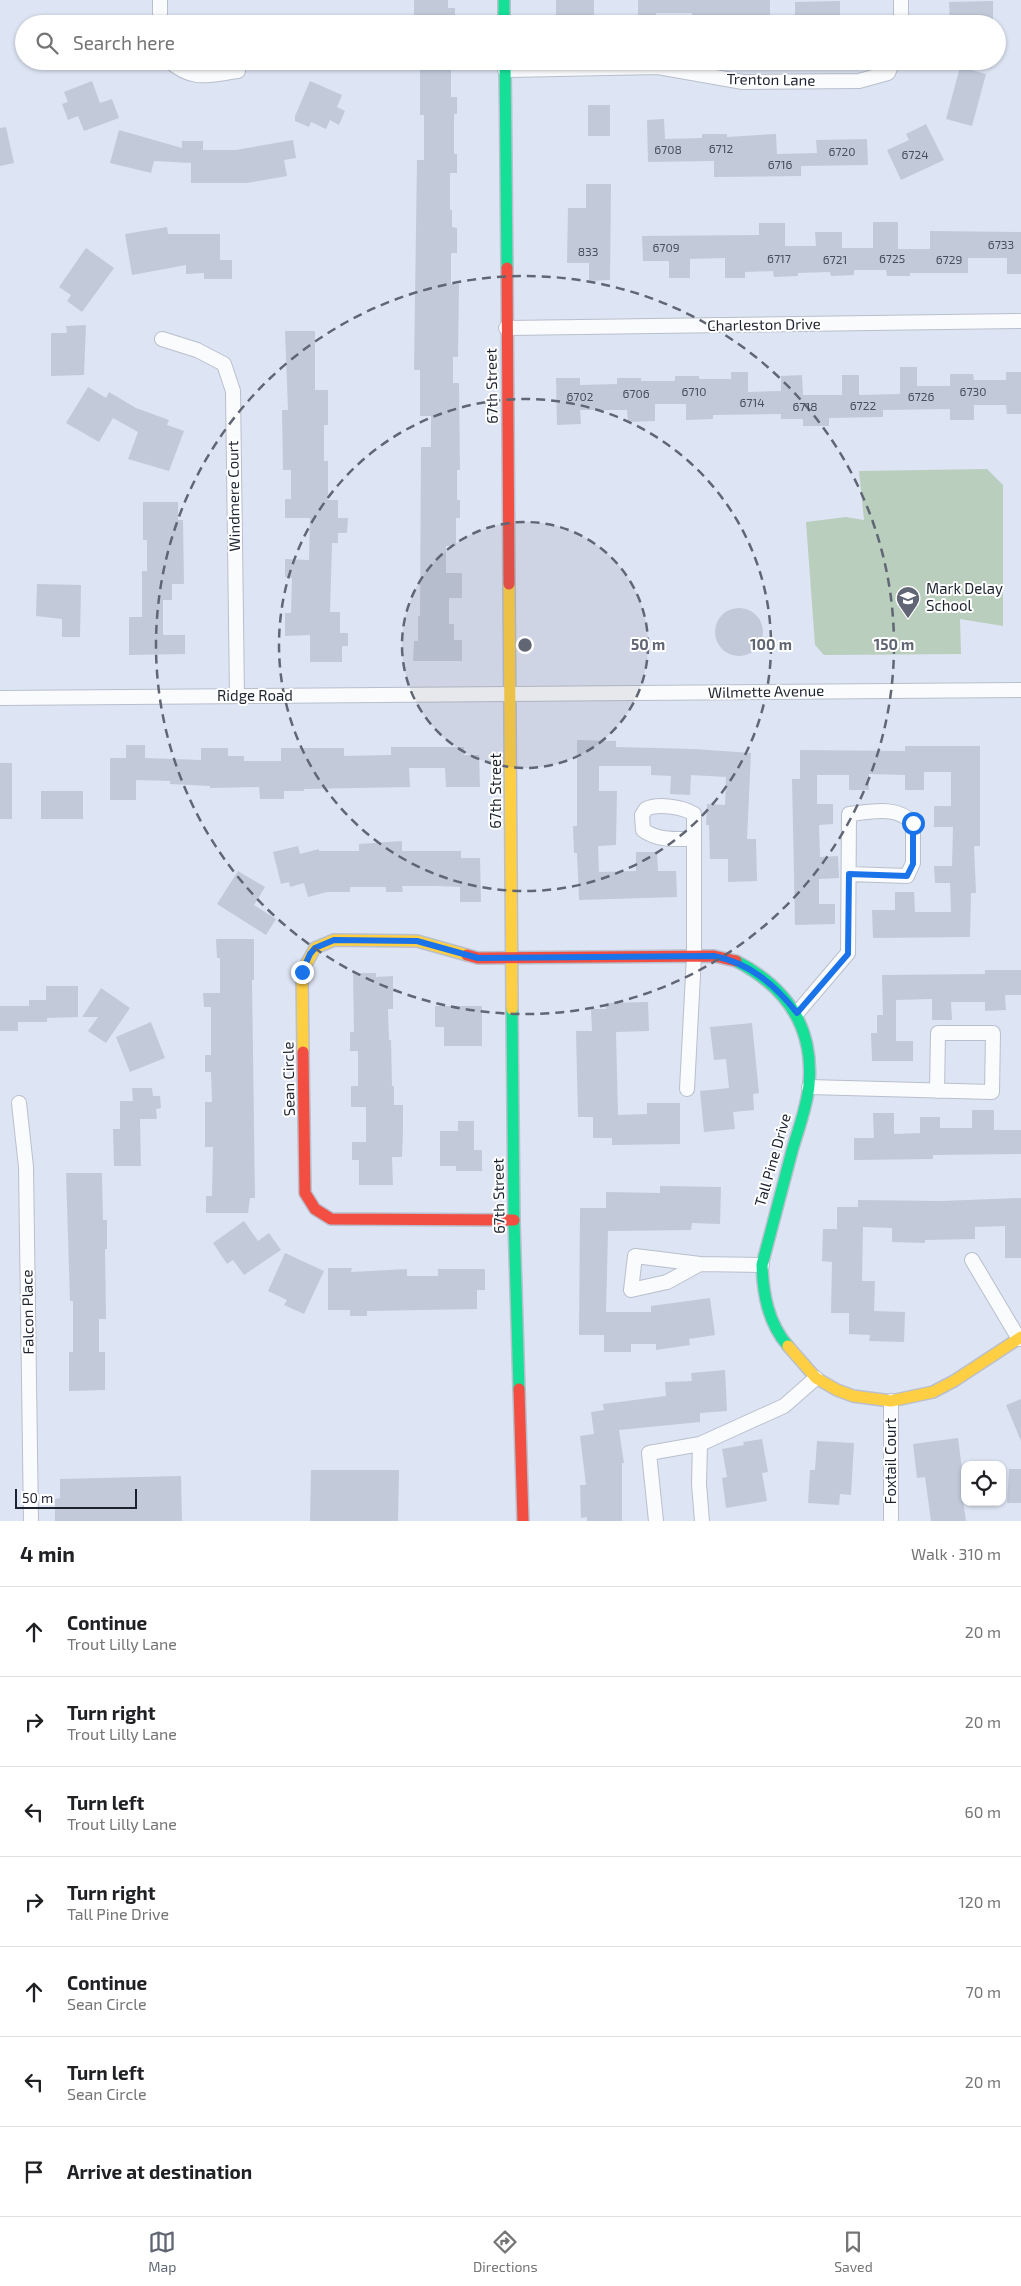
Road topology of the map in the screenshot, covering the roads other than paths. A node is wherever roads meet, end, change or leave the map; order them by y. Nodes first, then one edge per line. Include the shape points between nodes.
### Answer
1 (160, 0) edge
2 (504, 0) edge
3 (901, 0) edge
4 (160, 15) edge
5 (504, 15) edge
6 (901, 15) edge
7 (180, 70) edge
8 (505, 70) edge
9 (679, 70) edge
10 (884, 70) edge
11 (238, 71) dead end
12 (1021, 321) edge
13 (506, 328) junction
14 (162, 339) dead end
15 (1021, 690) edge
16 (510, 695) junction
17 (237, 696) junction
18 (0, 698) edge
19 (694, 839) dead end
20 (849, 874) junction
21 (694, 956) junction
22 (512, 958) junction
23 (797, 1013) junction
24 (809, 1087) junction
25 (687, 1089) dead end
26 (937, 1091) junction
27 (19, 1103) dead end
28 (514, 1220) junction
29 (972, 1260) dead end
30 (700, 1264) junction
31 (762, 1265) junction
32 (1020, 1338) edge
33 (816, 1378) junction
34 (891, 1401) junction
35 (700, 1444) junction
36 (31, 1521) edge
37 (523, 1521) edge
38 (656, 1521) edge
39 (702, 1521) edge
40 (891, 1521) edge

1 - 4 street
2 - 5 street
3 - 6 street
7 - 11 street via 197,76
8 - 13 street, 67th Street
9 - 10 street, Trenton Lane via 743,82 859,81
12 - 13 street, Charleston Drive
13 - 16 street, 67th Street
14 - 17 street, Windmere Court via 197,350 224,364 233,391
15 - 16 street, Wilmette Avenue
16 - 17 street, Ridge Road
16 - 22 street, 67th Street
17 - 18 street, Ridge Road
19 - 21 street
20 - 20 street via 907,876 913,864 913,823 886,810 849,814
20 - 23 street via 848,954
21 - 22 street, Tall Pine Drive
21 - 23 street, Tall Pine Drive via 731,959 747,967 782,994
21 - 25 street
22 - 28 street, 67th Street
22 - 28 street, Sean Circle via 478,958 417,941 334,940 315,948 302,972 305,1192 316,1212 331,1219
23 - 24 street, Tall Pine Drive via 810,1052
24 - 26 street
24 - 31 street, Tall Pine Drive
26 - 26 street via 992,1092 993,1033 938,1033
27 - 36 street, Falcon Place via 26,1167
28 - 37 street, 67th Street
29 - 32 street
30 - 30 street via 635,1256 631,1290 666,1282
30 - 31 street
31 - 33 street, Tall Pine Drive via 763,1292 777,1333
32 - 34 street, Tall Pine Drive via 933,1392
33 - 34 street, Tall Pine Drive via 854,1396
33 - 35 street via 784,1406
34 - 40 street, Foxtail Court
35 - 38 street via 649,1452
35 - 39 street via 698,1484

